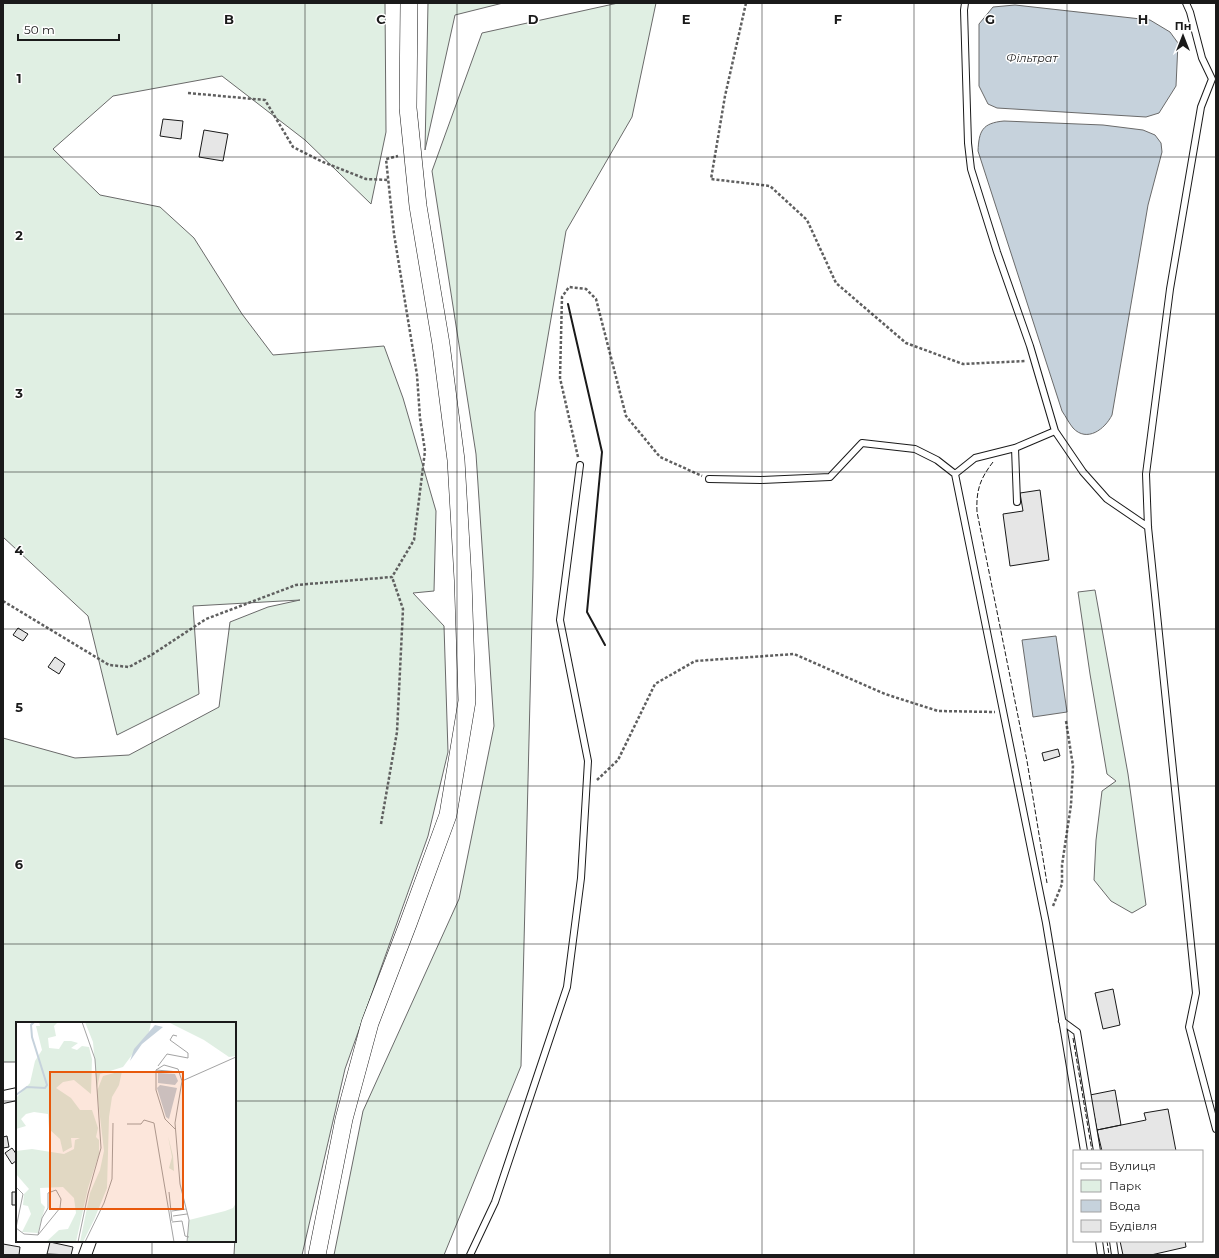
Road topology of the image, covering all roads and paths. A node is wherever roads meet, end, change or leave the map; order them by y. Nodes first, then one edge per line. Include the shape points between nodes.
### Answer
1 (409, 3) edge
2 (746, 3) edge
3 (965, 3) edge
4 (1186, 3) edge
5 (1214, 79) edge
6 (188, 93) dead end
7 (412, 152) junction
8 (389, 180) junction
9 (1035, 360) junction
10 (1055, 431) junction
11 (1015, 448) junction
12 (580, 465) joint
13 (955, 474) junction
14 (709, 479) joint
15 (1017, 502) dead end
16 (1148, 527) junction
17 (392, 577) junction
18 (3, 601) edge
19 (1004, 712) junction
20 (1066, 721) dead end
21 (587, 790) junction
22 (382, 824) dead end
23 (1046, 923) junction
24 (1062, 1021) junction
25 (16, 1094) edge
26 (3, 1097) edge
27 (1216, 1128) edge
28 (1084, 1150) edge
29 (1097, 1150) edge
30 (90, 1242) edge
31 (1099, 1242) edge
32 (1113, 1242) edge
33 (85, 1255) edge
34 (317, 1255) edge
35 (470, 1255) edge
36 (1101, 1255) edge
37 (1115, 1255) edge

1 - 7 main road via 408,108
2 - 9 path via 724,96 711,179 770,186 807,220 836,283 906,343 963,364
3 - 9 lane via 968,143 971,169 996,252
4 - 5 lane via 1202,58
5 - 16 lane via 1201,107 1170,289 1146,474
6 - 8 path via 265,100 293,147 366,180
7 - 8 path via 386,159
7 - 34 main road via 456,460 467,701 448,815 370,1023 344,1119
8 - 17 path via 394,234 417,375 425,451 414,540
9 - 10 lane
10 - 11 lane
10 - 16 lane via 1082,472 1107,499
11 - 13 lane via 975,458
11 - 15 lane
12 - 14 path via 560,378 562,297 569,287 586,289 596,299 626,416 660,457
12 - 21 lane via 560,620 588,761
13 - 14 lane via 937,460 915,449 862,443 830,477
13 - 19 lane
16 - 27 lane via 1196,993 1189,1027
17 - 18 path via 296,585 206,619 154,654 129,667 109,665
17 - 22 path via 403,609 403,617 397,732
19 - 21 path via 938,711 885,694 794,654 695,661 655,684 618,760
19 - 23 lane
20 - 23 path via 1073,766 1071,805 1062,865 1062,884
21 - 35 lane via 581,878 567,987 496,1202
23 - 24 lane
24 - 28 lane
24 - 29 lane via 1077,1032
25 - 26 street
30 - 33 street
31 - 36 lane
32 - 37 lane

